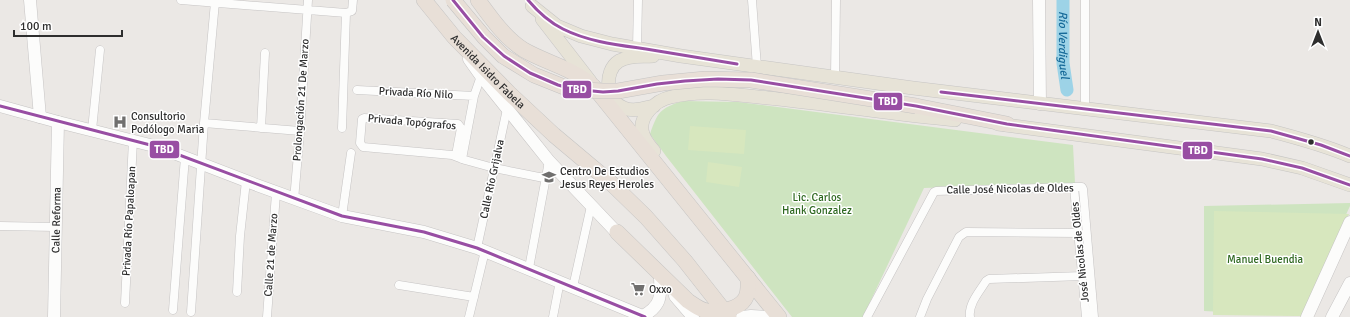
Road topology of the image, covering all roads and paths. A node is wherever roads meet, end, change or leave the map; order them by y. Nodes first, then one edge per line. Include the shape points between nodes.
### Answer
1 (30, 0) edge
2 (181, 0) edge
3 (308, 0) edge
4 (353, 0) edge
5 (424, 0) edge
6 (453, 0) edge
7 (478, 0) edge
8 (638, 0) edge
9 (752, 0) edge
10 (836, 0) edge
11 (1039, 0) edge
12 (1085, 0) edge
13 (215, 2) junction
14 (262, 3) edge
15 (530, 3) edge
16 (307, 10) junction
17 (349, 13) junction
18 (454, 37) junction
19 (637, 48) junction
20 (100, 50) dead end
21 (264, 53) dead end
22 (681, 56) junction
23 (757, 66) junction
24 (481, 76) junction
25 (836, 78) junction
26 (593, 86) junction
27 (358, 90) dead end
28 (474, 96) junction
29 (1040, 104) junction
30 (0, 106) edge
31 (654, 106) junction
32 (1085, 109) junction
33 (507, 110) junction
34 (40, 117) junction
35 (58, 122) junction
36 (204, 123) junction
37 (1007, 124) junction
38 (261, 128) junction
39 (342, 128) dead end
40 (92, 130) junction
41 (300, 131) junction
42 (133, 140) junction
43 (351, 153) dead end
44 (1350, 156) edge
45 (185, 157) junction
46 (459, 157) junction
47 (548, 161) junction
48 (202, 164) junction
49 (494, 168) junction
50 (544, 178) junction
51 (246, 182) junction
52 (1350, 185) edge
53 (1074, 187) junction
54 (1083, 189) joint
55 (276, 193) junction
56 (294, 200) junction
57 (688, 204) junction
58 (591, 206) junction
59 (342, 216) junction
60 (1350, 222) edge
61 (0, 226) edge
62 (56, 227) junction
63 (617, 232) junction
64 (1079, 233) junction
65 (481, 250) junction
66 (529, 268) junction
67 (1083, 276) junction
68 (660, 278) junction
69 (748, 278) junction
70 (560, 281) junction
71 (1350, 283) edge
72 (399, 285) dead end
73 (573, 287) junction
74 (237, 292) dead end
75 (474, 297) junction
76 (125, 303) dead end
77 (173, 310) dead end
78 (190, 312) dead end
79 (726, 314) edge
80 (54, 317) edge
81 (267, 317) edge
82 (469, 317) edge
83 (553, 317) edge
84 (644, 317) edge
85 (693, 317) edge
86 (742, 317) edge
87 (767, 317) edge
88 (779, 317) edge
89 (867, 317) edge
90 (920, 317) edge
91 (970, 317) edge
92 (1086, 317) edge
93 (1094, 317) edge
94 (1307, 317) edge
95 (1332, 317) edge

1 - 34 main road
2 - 13 street
3 - 16 street, Prolongación 21 De Marzo
4 - 17 street
5 - 18 highway
6 - 37 highway, bridge via 484,38 503,56 534,76 564,87 610,91 705,79 745,79 916,106
7 - 26 highway via 504,33 523,49 571,70
8 - 19 street
9 - 23 street
10 - 25 street
11 - 29 main road
12 - 32 street
13 - 14 street
13 - 36 street
14 - 16 street
15 - 19 main road via 567,32 600,42
15 - 26 main road
16 - 17 street
16 - 41 street, Prolongación 21 De Marzo
17 - 39 street
18 - 24 main road, Avenida Isidro Fabela
18 - 79 highway, Avenida Isidro Fabela via 531,114 627,198 685,261
19 - 22 main road
20 - 40 street
21 - 38 street
22 - 23 main road
22 - 31 main road via 635,57 620,61 612,70 608,87 618,105 631,110
23 - 25 main road
24 - 28 street
24 - 33 main road, Avenida Isidro Fabela
25 - 29 main road
26 - 57 highway
27 - 28 street, Privada Río Nilo
28 - 46 street
29 - 32 main road
30 - 34 main road
31 - 37 main road via 670,97 725,94
31 - 57 main road via 644,119 643,134
32 - 44 main road via 1271,131 1313,142
33 - 47 main road, Avenida Isidro Fabela
33 - 49 street, Calle Río Grijalva
34 - 35 main road
35 - 40 main road
35 - 62 main road, Calle Reforma
36 - 38 street
36 - 48 street
37 - 52 main road via 1262,159 1302,168
38 - 41 street
40 - 42 main road
41 - 56 street, Prolongación 21 De Marzo
42 - 45 main road
42 - 76 street, Privada Río Papaloapan
43 - 59 street
45 - 48 main road
45 - 77 street
46 - 46 street, Privada Topógrafos via 363,147 360,143 362,119 458,124 461,128
46 - 49 street
47 - 50 street
47 - 58 main road, Avenida Isidro Fabela
48 - 51 main road
48 - 78 street
49 - 50 street
49 - 65 street, Calle Río Grijalva
50 - 66 street
51 - 55 main road
51 - 74 street
53 - 54 street, Calle José Nicolas de Oldes
53 - 64 street, José Nicolas de Oldes
53 - 89 street, Calle José Nicolas de Oldes via 936,190
54 - 93 street, José Nicolas de Oldes
55 - 56 main road
55 - 81 street, Calle 21 de Marzo
56 - 59 main road
57 - 69 highway
58 - 63 main road, Avenida Isidro Fabela
58 - 73 street
59 - 65 main road via 424,232
60 - 94 main road
61 - 62 street
62 - 80 main road, Calle Reforma
63 - 68 main road, Avenida Isidro Fabela
63 - 79 highway via 688,301 707,311
64 - 67 street, José Nicolas de Oldes
64 - 90 street via 962,233 930,292
65 - 66 main road
65 - 75 street, Calle Río Grijalva
66 - 70 main road
67 - 91 street via 989,278 972,305
67 - 92 street, José Nicolas de Oldes
68 - 84 main road via 658,303
68 - 85 main road, Avenida Isidro Fabela
69 - 79 highway via 744,301
69 - 88 highway
70 - 73 main road
70 - 83 street
71 - 95 main road
72 - 75 street
73 - 84 main road
75 - 82 street, Calle Río Grijalva
86 - 87 main road

